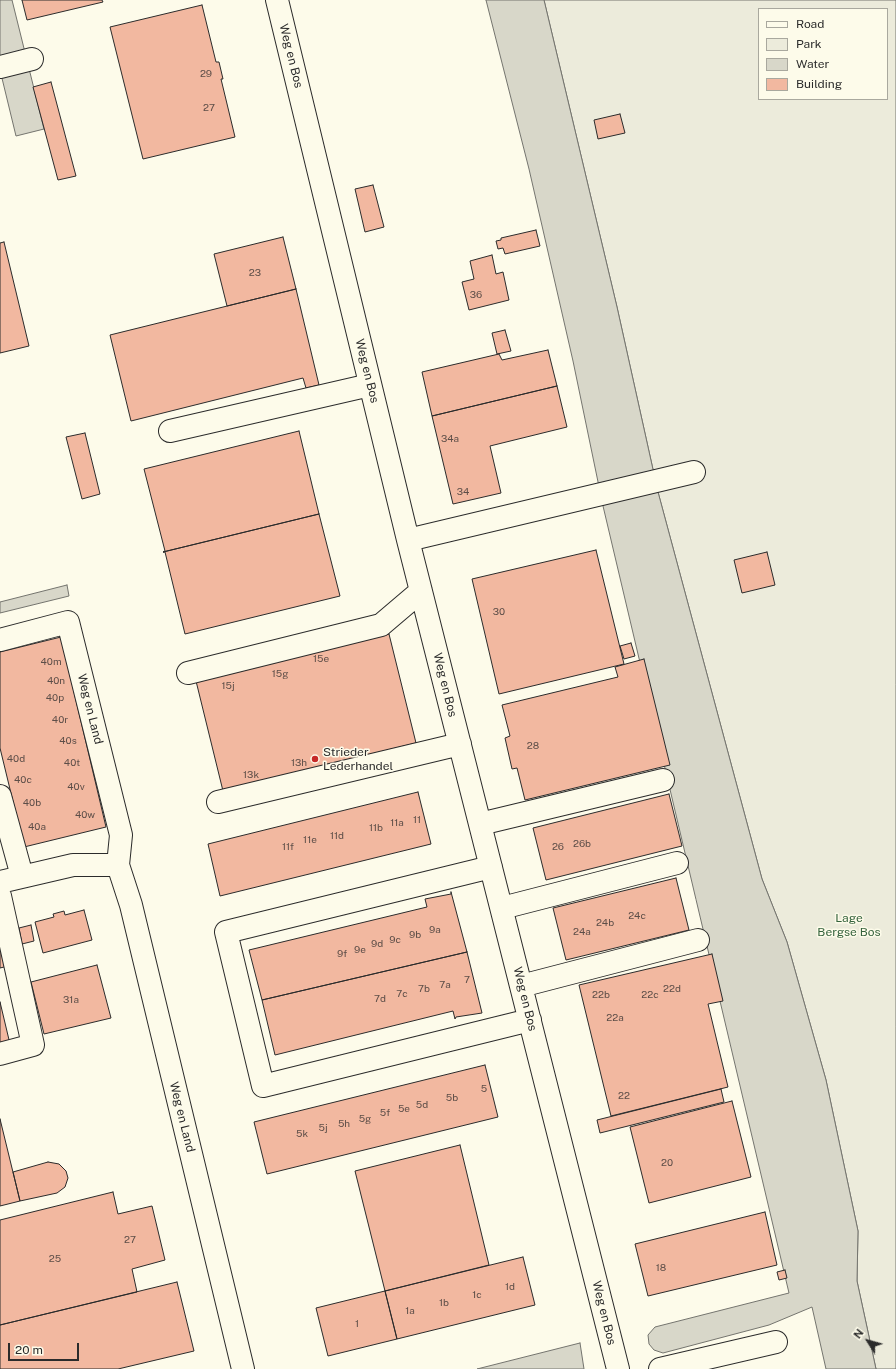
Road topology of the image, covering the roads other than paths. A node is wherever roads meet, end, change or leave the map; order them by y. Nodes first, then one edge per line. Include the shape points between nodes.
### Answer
1 (277, 0) edge
2 (32, 59) dead end
3 (0, 67) edge
4 (370, 385) junction
5 (170, 431) dead end
6 (694, 472) dead end
7 (408, 540) junction
8 (421, 591) junction
9 (0, 640) edge
10 (188, 673) dead end
11 (460, 744) junction
12 (663, 780) dead end
13 (0, 796) edge
14 (218, 802) dead end
15 (480, 824) junction
16 (677, 863) dead end
17 (118, 865) junction
18 (491, 867) junction
19 (22, 876) junction
20 (0, 882) edge
21 (0, 896) edge
22 (502, 908) junction
23 (698, 940) dead end
24 (521, 986) junction
25 (530, 1020) junction
26 (0, 1054) edge
27 (776, 1342) dead end
28 (243, 1369) edge
29 (618, 1369) edge
30 (660, 1369) edge

1 - 4 street, Weg en Bos
2 - 3 street
4 - 5 street
4 - 7 street, Weg en Bos
6 - 7 street
7 - 8 street, Weg en Bos
8 - 10 street via 381,625
8 - 11 street, Weg en Bos
9 - 17 street, Weg en Land via 68,622 122,834
11 - 14 street
11 - 15 street, Weg en Bos
12 - 15 street
13 - 19 street
15 - 18 street, Weg en Bos
16 - 22 street
17 - 19 street via 73,866
17 - 28 street, Weg en Land via 131,905
18 - 22 street, Weg en Bos
18 - 25 street via 226,932 263,1086
19 - 20 street
21 - 26 street via 33,1046
22 - 24 street, Weg en Bos
23 - 24 street
24 - 25 street, Weg en Bos
25 - 29 street, Weg en Bos
27 - 30 street

